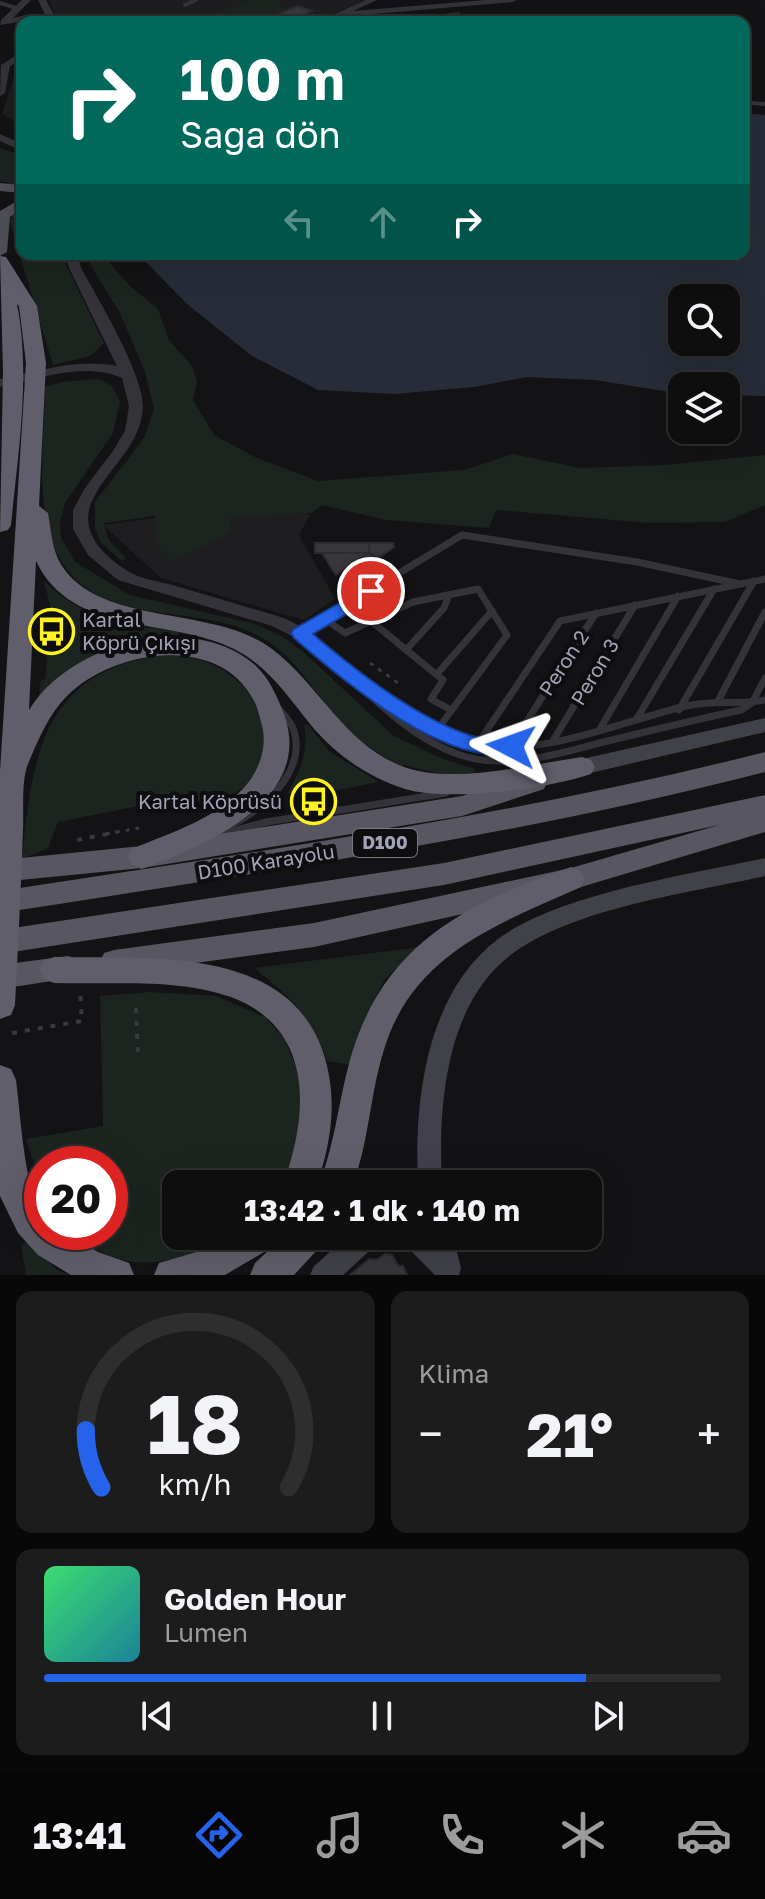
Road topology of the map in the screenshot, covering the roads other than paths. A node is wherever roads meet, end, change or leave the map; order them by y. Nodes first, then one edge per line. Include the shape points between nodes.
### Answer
1 (27, 0) edge
2 (196, 0) edge
3 (373, 0) edge
4 (513, 0) edge
5 (0, 3) edge
6 (185, 5) dead end
7 (19, 9) junction
8 (337, 15) joint
9 (2, 25) edge
10 (16, 58) edge
11 (0, 93) edge
12 (16, 206) edge
13 (0, 252) edge
14 (74, 260) edge
15 (0, 262) edge
16 (110, 340) junction
17 (80, 368) junction
18 (127, 375) junction
19 (6, 390) edge
20 (31, 483) junction
21 (0, 525) edge
22 (765, 579) edge
23 (754, 581) junction
24 (740, 584) junction
25 (714, 589) junction
26 (449, 595) junction
27 (678, 596) junction
28 (635, 605) junction
29 (492, 611) junction
30 (765, 612) edge
31 (596, 613) junction
32 (325, 619) junction
33 (371, 621) junction
34 (300, 633) junction
35 (406, 650) junction
36 (342, 669) junction
37 (437, 674) junction
38 (765, 678) edge
39 (765, 700) edge
40 (718, 701) junction
41 (752, 703) junction
42 (451, 710) junction
43 (679, 710) junction
44 (636, 720) junction
45 (443, 722) dead end
46 (765, 725) edge
47 (600, 729) junction
48 (554, 739) junction
49 (477, 745) junction
50 (511, 746) junction
51 (765, 762) edge
52 (582, 767) junction
53 (765, 805) edge
54 (765, 822) edge
55 (9, 826) junction
56 (142, 857) junction
57 (765, 867) edge
58 (0, 871) edge
59 (571, 879) junction
60 (0, 902) edge
61 (0, 942) edge
62 (54, 970) junction
63 (0, 977) edge
64 (0, 1005) edge
65 (0, 1080) edge
66 (305, 1170) edge
67 (342, 1170) edge
68 (430, 1170) edge
69 (235, 1250) edge
70 (295, 1250) edge
71 (351, 1250) edge
72 (428, 1250) edge
73 (444, 1250) edge
74 (449, 1272) edge
75 (117, 1275) edge
76 (171, 1275) edge
77 (267, 1275) edge
78 (323, 1275) edge

1 - 7 street
2 - 6 lane
3 - 8 street
4 - 8 street
5 - 7 lane
7 - 9 street
10 - 11 street via 6,65
12 - 13 main road via 3,215
14 - 16 street
15 - 19 highway via 11,312 14,365
15 - 20 highway via 28,306 36,363
16 - 17 street via 103,358
16 - 18 street
17 - 18 street via 108,366
17 - 19 street
18 - 34 street via 135,413 124,444 82,504 85,541 123,576
19 - 21 highway
20 - 52 highway via 47,565 75,592 110,608 242,642 292,679 349,747 387,770 436,785
20 - 55 highway
22 - 23 lane, Peron 2
23 - 24 lane, Peron 2
23 - 43 lane
24 - 25 lane, Peron 2
24 - 32 lane via 462,535
25 - 27 lane, Peron 2
25 - 44 lane
26 - 29 lane via 478,589
26 - 33 lane via 413,602
26 - 35 lane via 444,608
27 - 28 lane, Peron 2
27 - 47 lane
28 - 31 lane, Peron 2
28 - 48 lane, Peron 3
29 - 37 lane
29 - 42 lane via 507,635
30 - 40 lane
31 - 49 lane via 560,621
31 - 50 lane, Peron 2
32 - 33 lane via 345,633
32 - 34 lane
33 - 35 lane
34 - 36 street
35 - 37 lane
36 - 41 lane via 414,730 443,747 498,761 550,755 741,710
36 - 49 lane via 412,716
37 - 42 lane via 443,680 431,699
38 - 41 lane
39 - 41 lane
40 - 41 lane
40 - 43 lane
42 - 45 lane
43 - 44 lane
44 - 47 lane
46 - 52 main road
47 - 48 lane
48 - 50 lane
49 - 50 lane
51 - 60 highway, D100 Karayolu / D100 via 427,836
52 - 56 highway via 462,806
53 - 61 highway, D100 Karayolu / D100 via 444,874
54 - 59 highway
55 - 56 highway via 17,760 44,706 64,684 138,648 197,648 229,658 266,696 275,723 276,758 259,789 222,821
55 - 64 highway
56 - 58 highway
57 - 68 main road via 599,906 526,935 492,957 463,999 438,1058 428,1128
59 - 62 highway via 314,935
59 - 67 highway via 455,932 404,977 373,1032
62 - 63 highway
62 - 66 highway via 168,973 220,981 244,987 283,1014 308,1053 317,1085 316,1136
65 - 75 highway via 21,1209 66,1254 91,1269
69 - 76 highway via 206,1267
70 - 77 highway
71 - 78 main road
72 - 74 main road
73 - 74 main road

